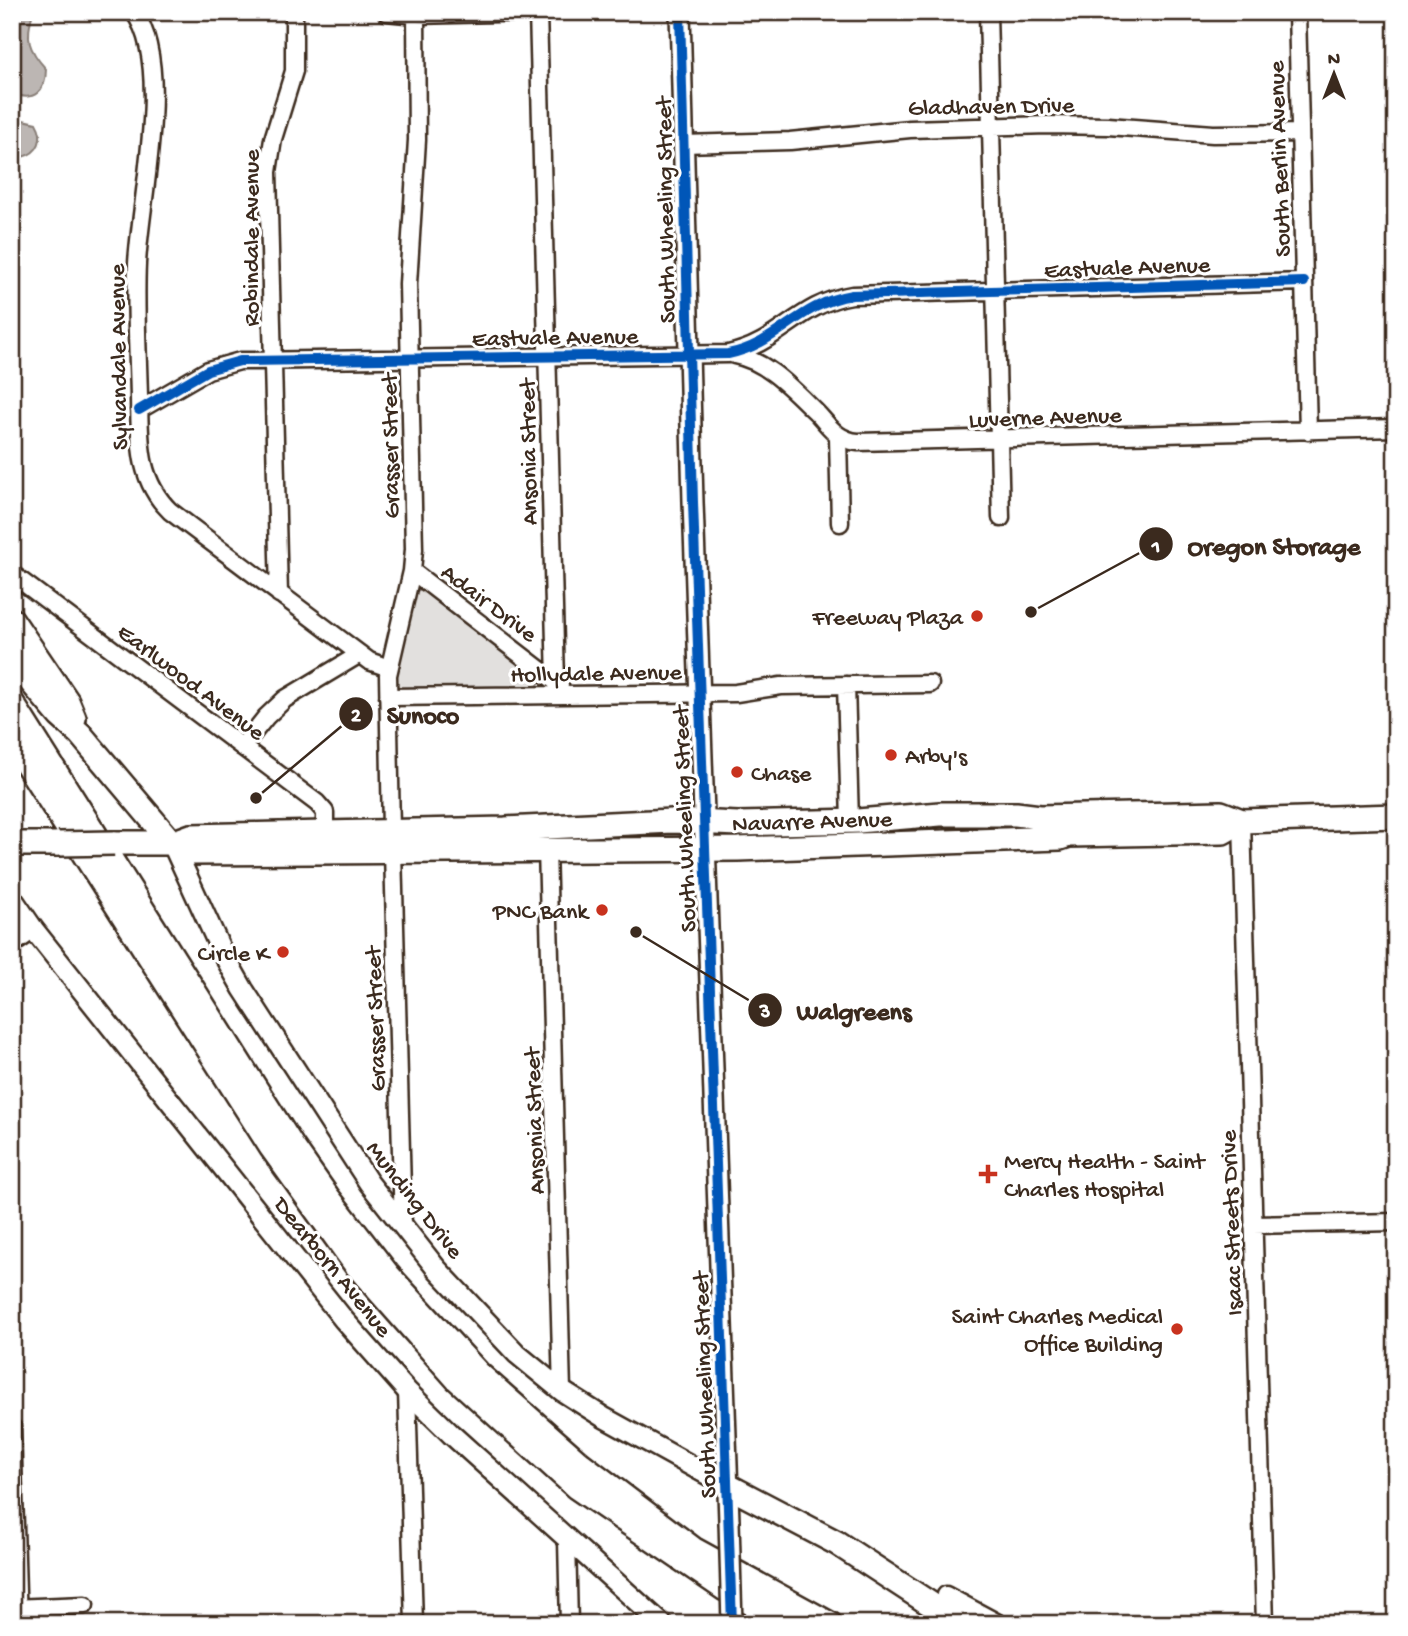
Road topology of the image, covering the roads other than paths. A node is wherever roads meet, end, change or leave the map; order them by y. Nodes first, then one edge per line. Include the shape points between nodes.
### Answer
1 (134, 12) edge
2 (293, 12) edge
3 (386, 12) edge
4 (537, 12) edge
5 (680, 12) edge
6 (988, 12) edge
7 (1297, 12) edge
8 (410, 14) edge
9 (991, 126) junction
10 (1300, 133) junction
11 (683, 144) junction
12 (1304, 282) junction
13 (996, 291) junction
14 (689, 354) junction
15 (728, 354) junction
16 (548, 357) junction
17 (410, 359) junction
18 (272, 361) junction
19 (139, 410) junction
20 (1396, 428) edge
21 (1308, 431) junction
22 (838, 437) junction
23 (1000, 440) junction
24 (1001, 518) dead end
25 (840, 523) dead end
26 (412, 571) junction
27 (12, 574) edge
28 (279, 594) junction
29 (12, 620) edge
30 (360, 654) junction
31 (12, 659) edge
32 (389, 668) junction
33 (555, 681) junction
34 (930, 684) dead end
35 (846, 685) junction
36 (700, 693) junction
37 (574, 695) junction
38 (388, 697) junction
39 (12, 703) edge
40 (80, 734) junction
41 (12, 741) edge
42 (242, 747) junction
43 (1005, 814) junction
44 (1151, 815) junction
45 (1396, 816) edge
46 (849, 821) junction
47 (1242, 821) junction
48 (704, 823) junction
49 (353, 831) junction
50 (1069, 835) junction
51 (391, 837) junction
52 (172, 843) junction
53 (325, 843) junction
54 (12, 844) edge
55 (859, 845) junction
56 (547, 849) junction
57 (705, 849) junction
58 (241, 853) junction
59 (12, 898) edge
60 (34, 930) junction
61 (12, 945) edge
62 (1396, 1222) edge
63 (1253, 1225) junction
64 (403, 1228) junction
65 (407, 1391) junction
66 (562, 1391) junction
67 (12, 1427) edge
68 (728, 1486) junction
69 (567, 1540) junction
70 (946, 1595) dead end
71 (85, 1605) dead end
72 (16, 1613) edge
73 (414, 1624) edge
74 (569, 1624) edge
75 (662, 1624) edge
76 (732, 1624) edge
77 (790, 1624) edge
78 (830, 1624) edge
79 (961, 1624) edge
80 (1000, 1624) edge
81 (1265, 1624) edge

1 - 19 street, Sylvandale Avenue via 150,48 152,99 137,272
2 - 18 street, Robindale Avenue via 294,71 268,172
3 - 8 street
4 - 8 street
4 - 16 street, Ansonia Street
5 - 11 main road, South Wheeling Street
6 - 9 street
7 - 10 street, South Berlin Avenue
8 - 17 street, Grasser Street via 418,110 409,260
9 - 10 street, Gladhaven Drive
9 - 11 street, Gladhaven Drive
9 - 13 street
10 - 12 street, South Berlin Avenue
11 - 14 main road, South Wheeling Street
12 - 13 street, Eastvale Avenue
12 - 21 street, South Berlin Avenue
13 - 15 street, Eastvale Avenue via 842,296 804,312 759,344
13 - 23 street
14 - 15 street, Eastvale Avenue
14 - 16 street, Eastvale Avenue
14 - 36 main road, South Wheeling Street
15 - 22 street via 755,360 768,369
16 - 17 street, Eastvale Avenue
16 - 33 street, Ansonia Street
17 - 18 street, Eastvale Avenue
17 - 26 street, Grasser Street
18 - 19 street, Eastvale Avenue via 214,367
18 - 28 street, Robindale Avenue
19 - 28 street, Sylvandale Avenue via 142,460 162,503
20 - 21 street, Luverne Avenue
21 - 23 street, Luverne Avenue
22 - 23 street, Luverne Avenue via 865,443
22 - 25 street
23 - 24 street
26 - 32 street, Grasser Street
26 - 33 street, Adair Drive
27 - 42 street, Earlwood Avenue
28 - 30 street, Sylvandale Avenue
29 - 40 highway via 67,701
30 - 32 street, Sylvandale Avenue
30 - 42 street via 285,699
31 - 40 highway
32 - 38 street, Grasser Street
33 - 37 street, Adair Drive
34 - 35 street, Hollydale Avenue
35 - 36 street, Hollydale Avenue
35 - 46 street
36 - 37 street, Hollydale Avenue
36 - 48 main road, South Wheeling Street
37 - 38 street, Hollydale Avenue
38 - 51 street, Grasser Street
39 - 78 highway via 292,1146 389,1276 479,1374 581,1464 693,1549
40 - 52 highway
41 - 77 highway via 271,1147 356,1265 457,1379 576,1487 724,1588
42 - 53 street, Earlwood Avenue via 324,809
43 - 44 highway, Navarre Avenue
43 - 46 highway, Navarre Avenue
43 - 55 highway via 1005,826 1000,829 892,834
44 - 47 highway, Navarre Avenue via 1221,813
44 - 50 highway via 1078,825
45 - 47 highway, Navarre Avenue
46 - 48 highway, Navarre Avenue
47 - 50 highway, Navarre Avenue via 1223,832
47 - 63 street, Isaac Streets Drive
48 - 51 highway, Navarre Avenue via 646,822
48 - 57 main road, South Wheeling Street
49 - 51 highway, Navarre Avenue
49 - 53 highway, Navarre Avenue
49 - 58 highway via 317,842 246,843 241,845
50 - 55 highway, Navarre Avenue
51 - 53 highway, Navarre Avenue
51 - 56 highway, Navarre Avenue
51 - 64 street, Grasser Street
52 - 53 highway, Navarre Avenue via 191,835
52 - 54 highway, Navarre Avenue, bridge
52 - 58 highway, Navarre Avenue via 190,853
52 - 64 main road, Munding Drive via 243,989 333,1131
53 - 58 highway, Navarre Avenue
55 - 57 highway, Navarre Avenue
56 - 57 highway, Navarre Avenue
56 - 66 street, Ansonia Street
57 - 68 main road, South Wheeling Street
59 - 60 main road, Dearborn Avenue
60 - 61 street
60 - 65 main road, Dearborn Avenue via 344,1320
62 - 63 street
63 - 81 street, Isaac Streets Drive
64 - 66 main road, Munding Drive via 517,1354
65 - 69 main road, Dearborn Avenue
65 - 73 street
66 - 68 main road, Munding Drive
67 - 72 street
68 - 76 main road, South Wheeling Street, bridge
68 - 79 highway via 836,1543
69 - 74 street
69 - 75 main road, Dearborn Avenue
70 - 80 street
71 - 72 street

